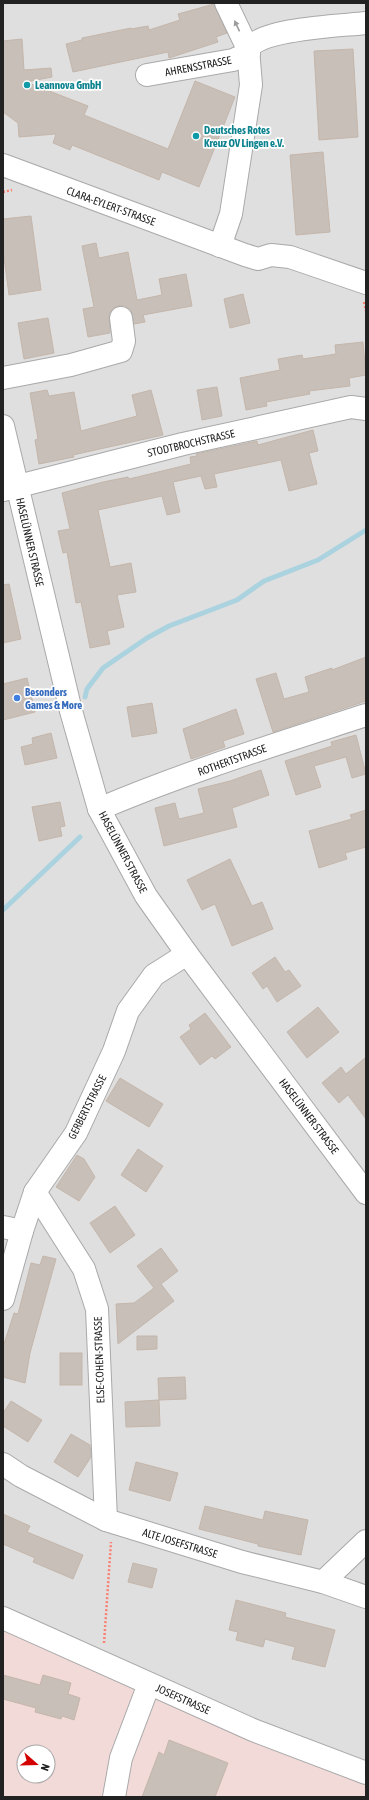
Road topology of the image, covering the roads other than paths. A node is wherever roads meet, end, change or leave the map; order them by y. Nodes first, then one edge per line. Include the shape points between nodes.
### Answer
1 (226, 3) edge
2 (366, 23) edge
3 (249, 51) junction
4 (147, 75) dead end
5 (3, 165) edge
6 (220, 246) junction
7 (366, 283) edge
8 (120, 318) dead end
9 (3, 378) edge
10 (366, 409) edge
11 (3, 426) edge
12 (10, 488) edge
13 (366, 715) edge
14 (99, 809) junction
15 (187, 954) junction
16 (35, 1192) junction
17 (366, 1193) edge
18 (12, 1229) edge
19 (3, 1299) edge
20 (3, 1464) edge
21 (106, 1520) junction
22 (366, 1541) edge
23 (323, 1582) junction
24 (366, 1597) edge
25 (3, 1618) edge
26 (149, 1684) junction
27 (366, 1773) edge
28 (114, 1797) edge

3 -> 1 street
2 - 3 street, AHRENSSTRASSE via 282,32 252,44
3 - 4 street, AHRENSSTRASSE via 233,60
3 - 6 street via 250,92 231,214
5 - 6 street, CLARA-EYLERT-STRASSE
6 - 7 street, CLARA-EYLERT-STRASSE via 258,259 271,255 290,257
8 - 9 street via 124,342 121,351 71,365
10 - 12 street, STODTBROCHSTRASSE via 351,407 183,444
11 - 12 street, HASELÜNNER STRASSE
12 - 14 street, HASELÜNNER STRASSE
13 - 14 street, ROTHERTSTRASSE via 128,796
14 - 15 street, HASELÜNNER STRASSE via 146,896
15 - 16 street, GERBERTSTRASSE via 154,975 128,1011 114,1051 76,1133
15 - 17 street, HASELÜNNER STRASSE
16 - 18 street, GERBERTSTRASSE
16 - 21 street, ELSE-COHEN-STRASSE via 84,1269 97,1309
18 - 19 street, GERBERTSTRASSE
20 - 21 street, ALTE JOSEFSTRASSE via 20,1476
21 - 23 street, ALTE JOSEFSTRASSE via 242,1562
22 - 23 street
23 - 24 street, ALTE JOSEFSTRASSE
25 - 26 street, JOSEFSTRASSE
26 - 27 street, JOSEFSTRASSE via 253,1730
26 - 28 street via 121,1758

